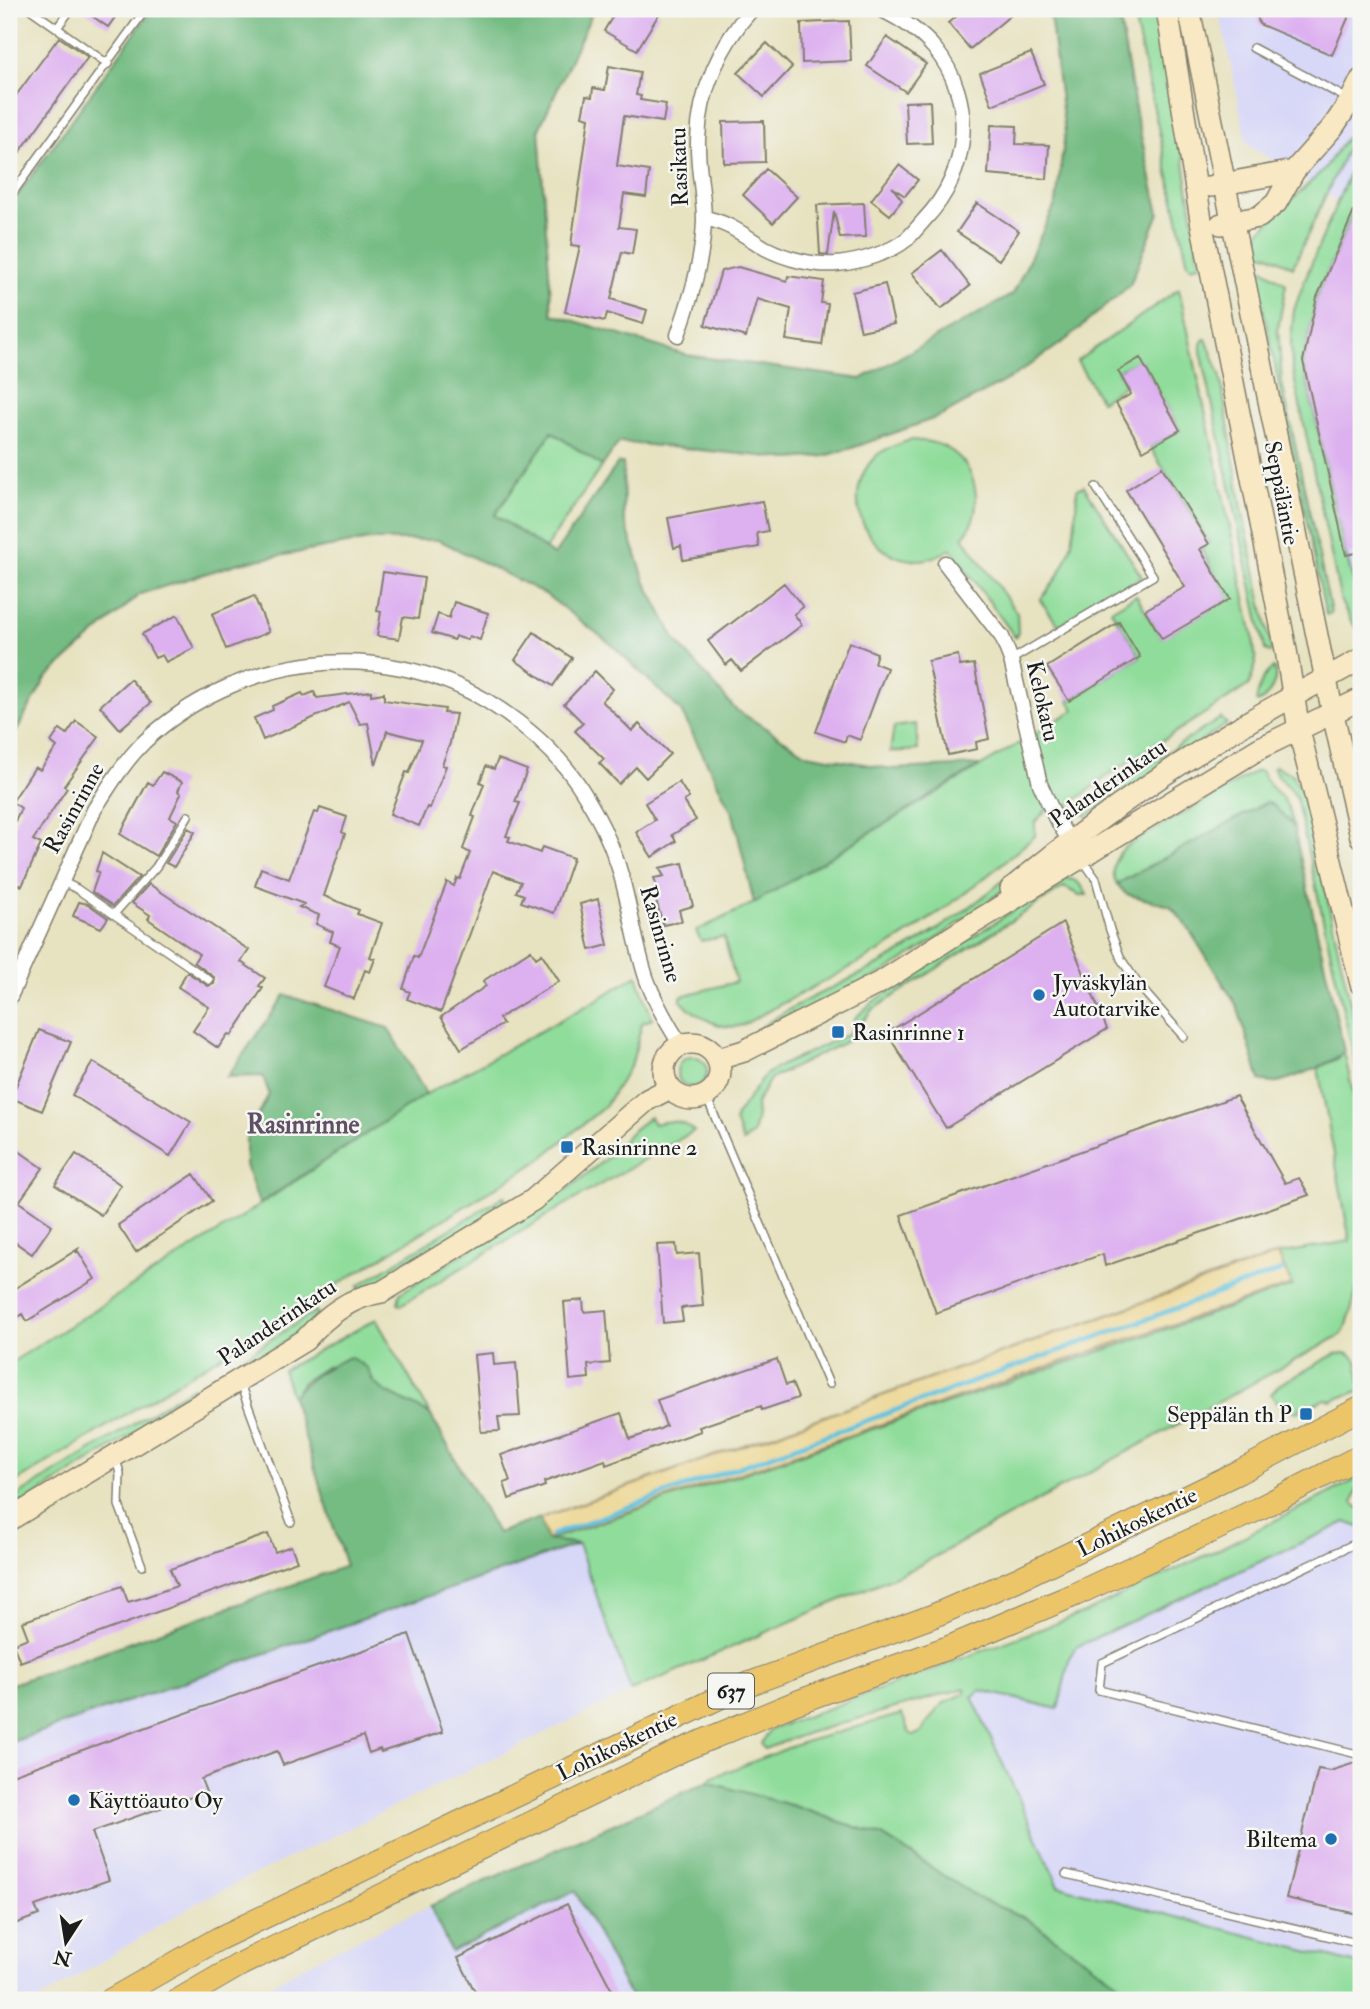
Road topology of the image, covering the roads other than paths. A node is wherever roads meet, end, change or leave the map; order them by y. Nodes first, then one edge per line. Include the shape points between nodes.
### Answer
1 (30, 9) edge
2 (71, 9) edge
3 (146, 9) edge
4 (752, 9) edge
5 (880, 9) edge
6 (1167, 9) edge
7 (1189, 9) edge
8 (57, 28) junction
9 (1253, 48) dead end
10 (108, 64) junction
11 (1361, 80) edge
12 (1356, 103) edge
13 (1294, 171) junction
14 (1224, 183) junction
15 (1196, 190) junction
16 (9, 198) edge
17 (704, 218) junction
18 (1233, 223) junction
19 (1202, 226) junction
20 (678, 335) dead end
21 (1096, 487) dead end
22 (945, 563) dead end
23 (1361, 659) edge
24 (1011, 660) junction
25 (1325, 680) junction
26 (1294, 697) junction
27 (1361, 699) edge
28 (1332, 714) junction
29 (1299, 730) junction
30 (188, 816) dead end
31 (1361, 837) edge
32 (1069, 840) junction
33 (1082, 859) junction
34 (61, 881) junction
35 (114, 914) junction
36 (964, 929) junction
37 (209, 980) dead end
38 (1361, 984) edge
39 (9, 999) edge
40 (1184, 1037) dead end
41 (681, 1045) junction
42 (718, 1059) junction
43 (670, 1088) junction
44 (706, 1096) junction
45 (239, 1380) junction
46 (829, 1384) dead end
47 (1361, 1408) edge
48 (115, 1455) junction
49 (1361, 1456) edge
50 (9, 1520) edge
51 (291, 1522) dead end
52 (1361, 1552) edge
53 (142, 1566) dead end
54 (1361, 1755) edge
55 (1066, 1874) dead end
56 (1361, 1944) edge
57 (111, 2000) edge
58 (179, 2000) edge

1 - 8 lane
2 - 8 lane
3 - 10 lane
4 - 17 street, Rasikatu via 718,59 702,100 698,139
5 - 17 street via 906,22 936,50 954,82 963,137 958,168 940,204 906,240 873,256 837,264 797,261 733,227
6 - 15 street, Seppäläntie
7 - 14 street, Seppäläntie
8 - 10 lane
9 - 12 lane
10 - 16 lane
11 - 12 street
12 - 13 street
13 - 14 street
13 - 18 street via 1276,203 1259,217
14 - 15 street
14 - 18 street, Seppäläntie
15 - 19 street, Seppäläntie
17 - 20 street, Rasikatu via 695,286
18 - 19 street
18 - 25 street, Seppäläntie
19 - 26 street, Seppäläntie
21 - 24 lane via 1153,576
22 - 24 street, Kelokatu via 1002,637
23 - 25 street, Palanderinkatu
24 - 32 street, Kelokatu via 1040,784
25 - 26 street, Palanderinkatu
25 - 28 street, Seppäläntie
26 - 29 street, Seppäläntie
26 - 32 street, Palanderinkatu via 1151,783
27 - 28 street, Palanderinkatu
28 - 29 street, Palanderinkatu
28 - 31 street, Seppäläntie
29 - 33 street, Palanderinkatu via 1260,748
29 - 38 street, Seppäläntie
30 - 35 lane via 156,867
32 - 33 street, Kelokatu
32 - 36 street, Palanderinkatu
33 - 36 street, Palanderinkatu
33 - 40 lane via 1096,879 1121,959
34 - 35 lane
34 - 39 street, Rasinrinne
34 - 41 street, Rasinrinne via 94,810 125,763 158,730 200,700 255,676 315,663 369,663 428,674 509,716 542,742 573,776 603,827 617,862 647,979
35 - 37 lane
36 - 42 street, Palanderinkatu via 881,982 744,1051
41 - 42 street via 698,1044
41 - 43 street via 665,1064
42 - 44 street via 718,1084
43 - 44 street via 687,1099
43 - 45 street, Palanderinkatu via 647,1100 533,1200 382,1292 342,1307 305,1340
44 - 46 lane
45 - 48 street, Palanderinkatu
45 - 51 lane
47 - 57 main road, Lohikoskentie / 637 via 1016,1580 933,1616 743,1686 218,1939
48 - 50 street, Palanderinkatu
48 - 53 lane via 120,1473 119,1505
49 - 58 main road, Lohikoskentie / 637 via 1074,1595 682,1750 241,1964
52 - 54 lane via 1352,1545 1102,1663 1099,1690
55 - 56 lane

